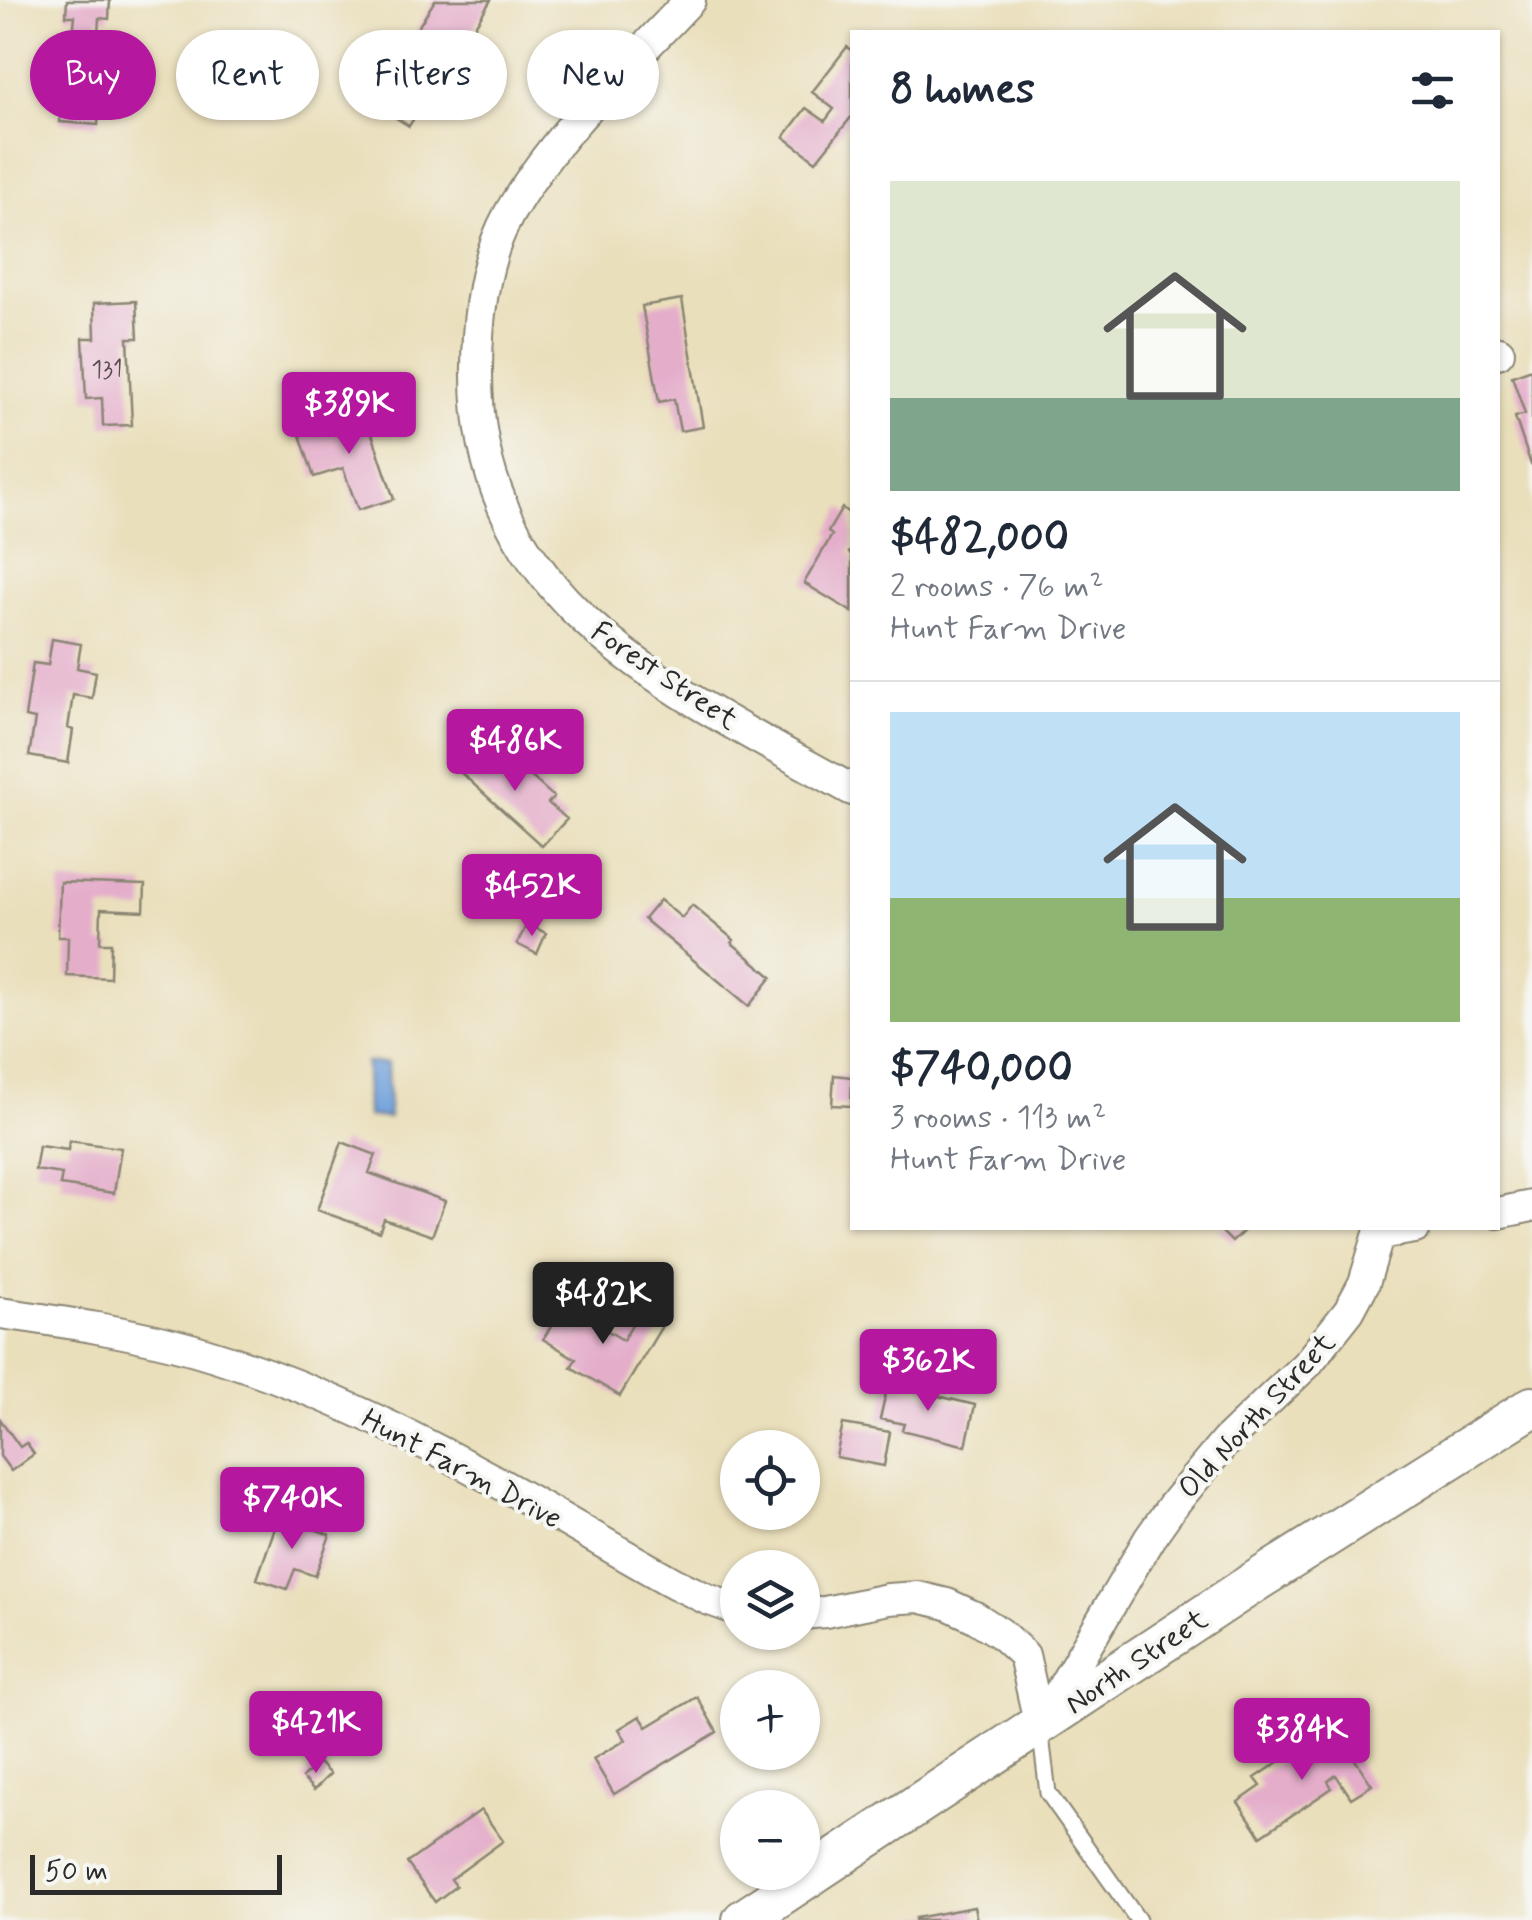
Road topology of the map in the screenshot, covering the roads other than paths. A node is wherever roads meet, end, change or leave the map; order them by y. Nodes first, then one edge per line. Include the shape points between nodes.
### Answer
1 (690, 0) edge
2 (850, 789) edge
3 (1532, 1206) edge
4 (1500, 1213) edge
5 (1379, 1231) edge
6 (0, 1313) edge
7 (1532, 1407) edge
8 (720, 1604) edge
9 (820, 1612) edge
10 (1040, 1726) junction
11 (743, 1920) edge
12 (1138, 1920) edge

1 - 2 street, Forest Street via 567,134 507,218 482,304 476,363 480,435 505,514 548,584 577,614 687,697
3 - 4 street
5 - 10 street, Old North Street via 1349,1311 1173,1505
6 - 8 street, Hunt Farm Drive via 142,1337 298,1386 403,1433
7 - 10 street, North Street
9 - 10 street via 918,1597 974,1617 1024,1655
10 - 11 street, North Street
10 - 12 lane via 1048,1792

